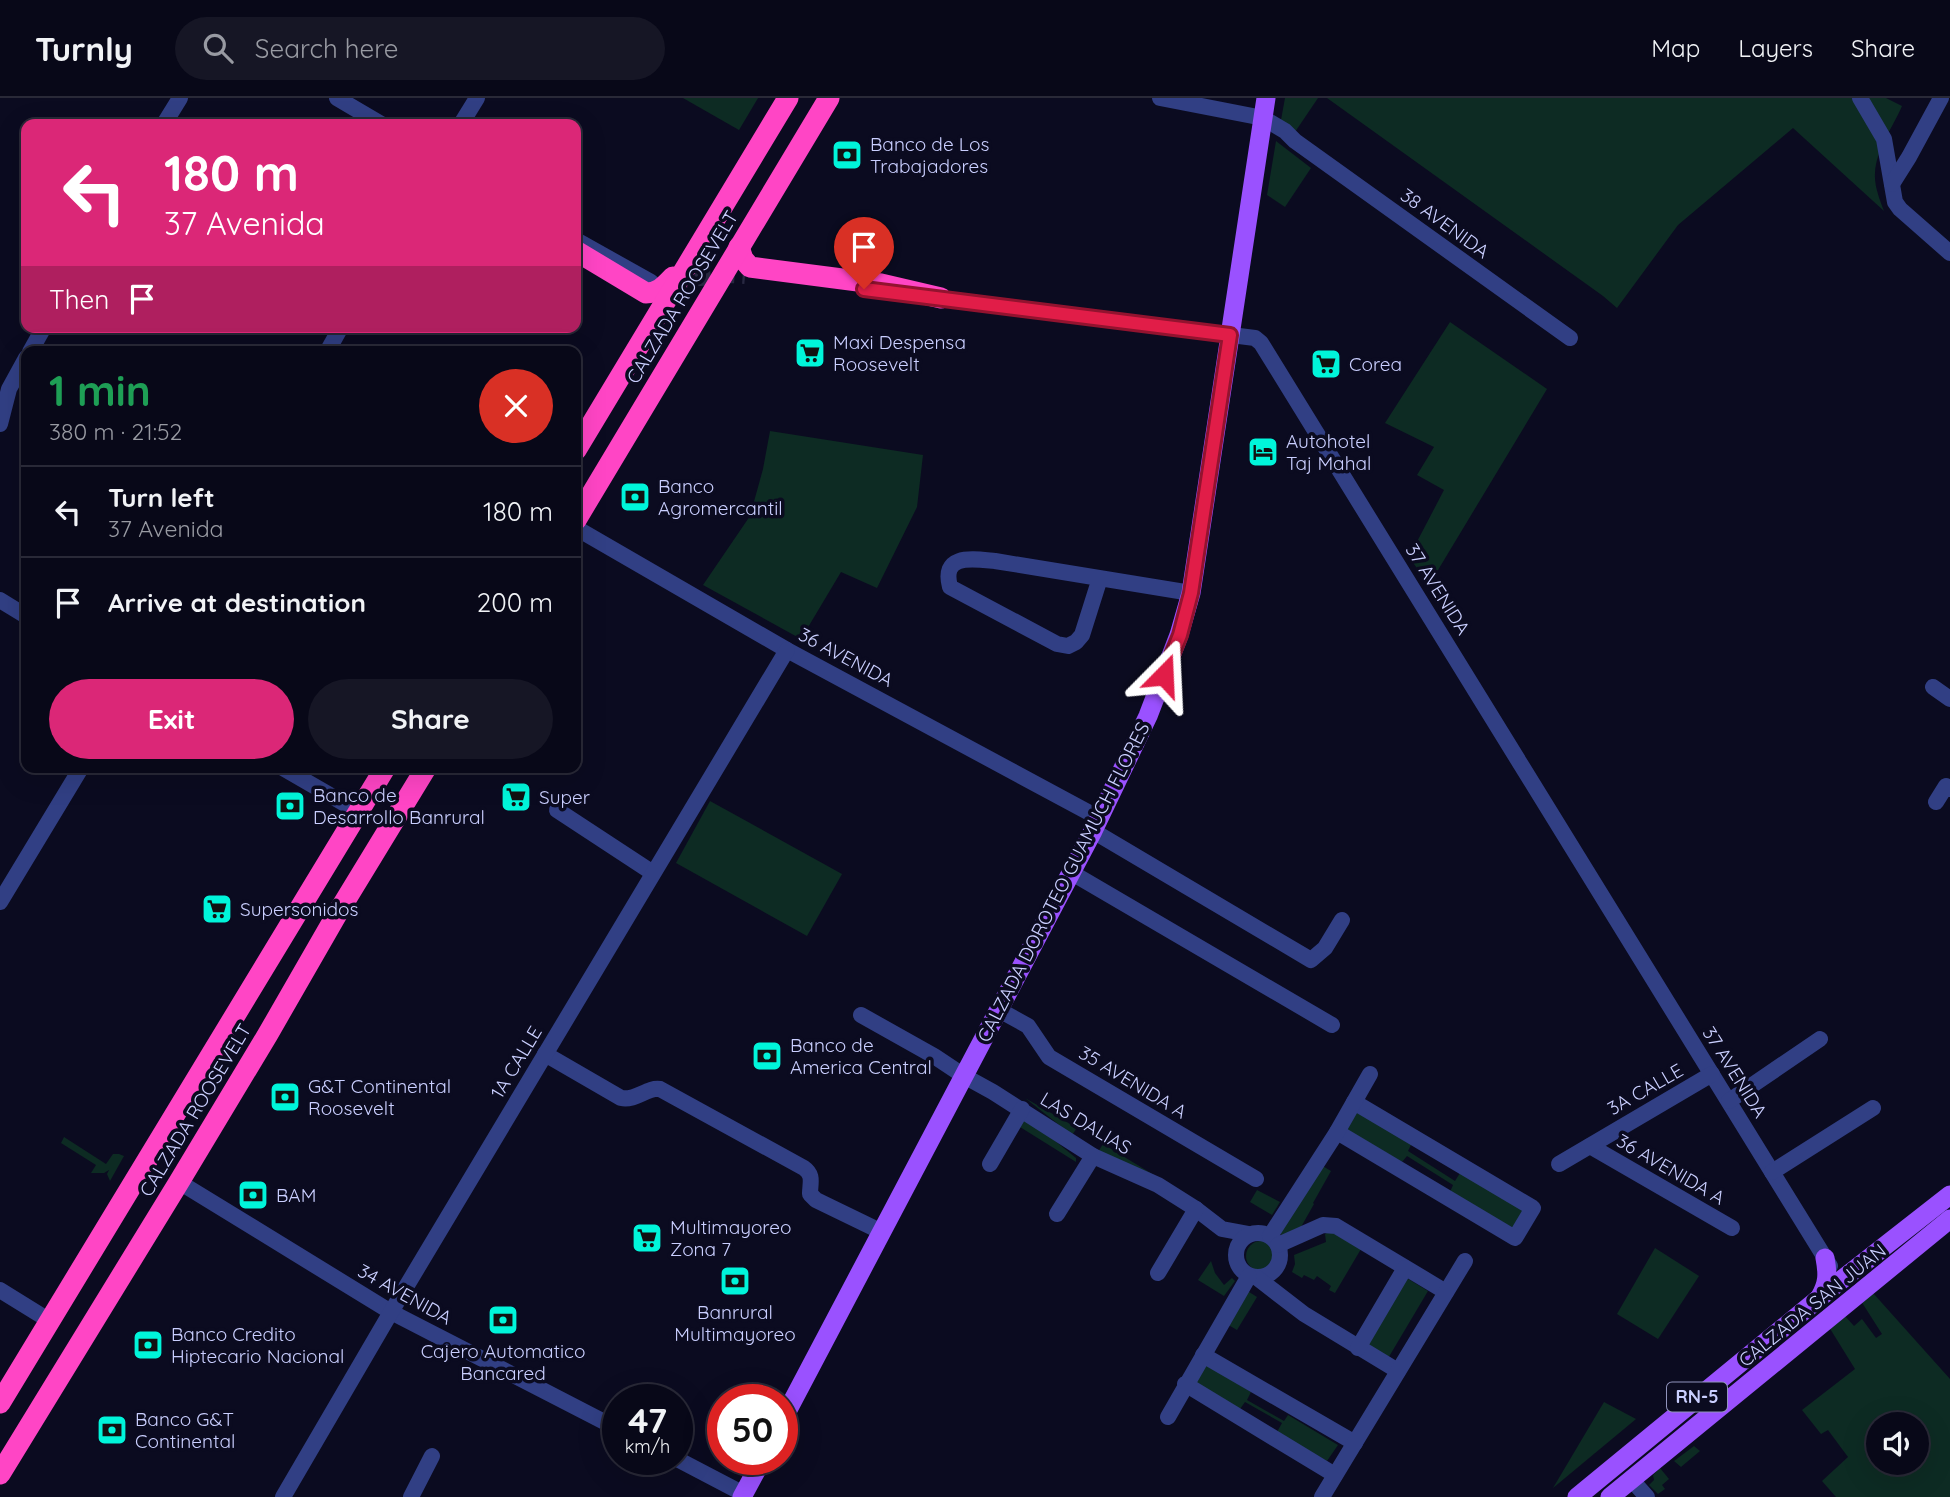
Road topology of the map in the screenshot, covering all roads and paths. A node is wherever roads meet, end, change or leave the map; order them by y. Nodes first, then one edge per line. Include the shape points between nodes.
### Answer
1 (180, 98) edge
2 (337, 98) edge
3 (477, 98) edge
4 (788, 98) edge
5 (829, 98) edge
6 (1160, 98) edge
7 (1266, 98) edge
8 (1860, 98) edge
9 (1941, 98) edge
10 (172, 119) edge
11 (373, 119) edge
12 (464, 119) edge
13 (1256, 121) junction
14 (1892, 184) junction
15 (581, 243) edge
16 (739, 247) junction
17 (1950, 251) edge
18 (581, 254) edge
19 (687, 263) junction
20 (745, 276) tunnel mouth
21 (652, 282) tunnel mouth
22 (941, 298) junction
23 (1230, 335) junction
24 (1570, 338) dead end
25 (21, 367) edge
26 (0, 424) edge
27 (581, 442) edge
28 (581, 512) edge
29 (581, 531) edge
30 (1100, 578) junction
31 (1191, 593) junction
32 (0, 600) edge
33 (21, 613) edge
34 (787, 650) junction
35 (1933, 687) dead end
36 (1950, 699) edge
37 (77, 773) edge
38 (293, 773) edge
39 (382, 773) edge
40 (423, 773) edge
41 (1950, 789) edge
42 (1936, 802) dead end
43 (558, 810) dead end
44 (359, 812) junction
45 (1096, 824) junction
46 (653, 873) junction
47 (1072, 873) junction
48 (354, 887) junction
49 (0, 902) edge
50 (1342, 920) dead end
51 (999, 1010) junction
52 (861, 1015) dead end
53 (1332, 1025) dead end
54 (1819, 1039) dead end
55 (545, 1054) junction
56 (1370, 1074) dead end
57 (1712, 1074) junction
58 (964, 1076) junction
59 (1729, 1101) junction
60 (1354, 1102) junction
61 (1873, 1108) dead end
62 (1022, 1109) junction
63 (1337, 1132) junction
64 (1595, 1143) junction
65 (1093, 1156) junction
66 (990, 1164) dead end
67 (1559, 1164) dead end
68 (1772, 1171) junction
69 (1255, 1179) dead end
70 (179, 1182) junction
71 (1950, 1195) edge
72 (1196, 1209) junction
73 (1057, 1214) dead end
74 (1732, 1228) dead end
75 (1947, 1228) edge
76 (1222, 1229) junction
77 (882, 1232) junction
78 (1249, 1234) junction
79 (1274, 1240) junction
80 (1235, 1258) junction
81 (1825, 1258) junction
82 (1465, 1261) dead end
83 (1405, 1268) junction
84 (1158, 1273) dead end
85 (1253, 1277) junction
86 (1840, 1281) junction
87 (0, 1290) edge
88 (1446, 1292) junction
89 (1818, 1300) junction
90 (1852, 1301) junction
91 (61, 1302) junction
92 (391, 1312) junction
93 (50, 1321) junction
94 (94, 1321) junction
95 (1358, 1348) junction
96 (1203, 1355) junction
97 (1398, 1371) junction
98 (1185, 1384) junction
99 (798, 1391) edge
100 (0, 1403) edge
101 (1168, 1417) dead end
102 (602, 1421) edge
103 (1355, 1443) junction
104 (432, 1456) dead end
105 (693, 1468) edge
106 (0, 1474) edge
107 (754, 1475) edge
108 (1335, 1475) junction
109 (1631, 1479) junction
110 (1615, 1495) edge
111 (743, 1496) edge
112 (283, 1497) edge
113 (411, 1497) edge
114 (1322, 1497) edge
115 (1577, 1497) edge
116 (1647, 1497) edge

1 - 10 street
2 - 11 street
3 - 12 street
4 - 19 highway, CALZADA ROOSEVELT
5 - 16 highway, CALZADA ROOSEVELT
6 - 13 street, 38 AVENIDA via 1234,111
7 - 13 main road, CALZADA DOROTEO GUAMUCH FLORES
8 - 14 street via 1884,139
9 - 14 street
13 - 23 main road, CALZADA DOROTEO GUAMUCH FLORES
13 - 24 street, 38 AVENIDA via 1285,131
14 - 17 street via 1900,209
15 - 21 street
16 - 22 highway via 750,267 881,284
16 - 28 highway, CALZADA ROOSEVELT
18 - 19 highway via 646,293 661,289
19 - 27 highway, CALZADA ROOSEVELT
20 - 22 street, 37 AVENIDA
22 - 23 street, 37 AVENIDA
23 - 31 main road, CALZADA DOROTEO GUAMUCH FLORES
23 - 57 street, 37 AVENIDA via 1261,343
25 - 26 street via 9,389
29 - 34 street, 36 AVENIDA
30 - 30 street via 971,559 957,560 948,577 950,587 1057,644 1069,646 1082,635
30 - 31 street
31 - 45 main road, CALZADA DOROTEO GUAMUCH FLORES via 1148,716
32 - 33 street
34 - 45 street, 36 AVENIDA
34 - 46 street, 1A CALLE
35 - 36 street
37 - 49 street
38 - 44 street
39 - 44 highway, CALZADA ROOSEVELT
40 - 48 highway, CALZADA ROOSEVELT
41 - 42 street via 1946,786
43 - 46 street
44 - 48 highway via 370,820 373,832 357,863
44 - 91 highway, CALZADA ROOSEVELT
45 - 47 main road, CALZADA DOROTEO GUAMUCH FLORES
45 - 50 street, 36 AVENIDA via 1311,960 1325,948
46 - 55 street, 1A CALLE
47 - 51 main road, CALZADA DOROTEO GUAMUCH FLORES
47 - 53 street
48 - 70 highway, CALZADA ROOSEVELT
51 - 58 main road, CALZADA DOROTEO GUAMUCH FLORES
51 - 69 street, 35 AVENIDA A via 1028,1027 1049,1057
52 - 58 street, LAS DALIAS
54 - 59 street
55 - 77 street via 621,1098 660,1089 804,1168 812,1177 810,1194 817,1200
55 - 92 street, 1A CALLE
56 - 60 street
57 - 59 street, 37 AVENIDA
57 - 64 street, 3A CALLE
58 - 62 street, LAS DALIAS
58 - 77 main road, CALZADA DOROTEO GUAMUCH FLORES
59 - 68 street, 37 AVENIDA
60 - 63 street
60 - 63 street via 1533,1208 1515,1238
61 - 68 street
62 - 65 street, LAS DALIAS
62 - 66 street
63 - 79 street
64 - 67 street, 3A CALLE
64 - 74 street, 36 AVENIDA A
65 - 72 street, LAS DALIAS
65 - 73 street
68 - 81 street, 37 AVENIDA
70 - 92 street, 34 AVENIDA
70 - 94 highway, CALZADA ROOSEVELT
71 - 86 main road, CALZADA SAN JUAN / RN-5
72 - 76 street, LAS DALIAS
72 - 84 street
75 - 90 main road, CALZADA SAN JUAN / RN-5
76 - 78 street, LAS DALIAS
76 - 80 street, LAS DALIAS
77 - 99 main road, CALZADA DOROTEO GUAMUCH FLORES
78 - 79 street via 1260,1232
78 - 80 street via 1238,1244
79 - 83 street via 1323,1225 1336,1226
79 - 85 street via 1278,1264 1269,1274
80 - 85 street
81 - 86 street, 37 AVENIDA
81 - 89 main road via 1828,1277
82 - 88 street
83 - 88 street
83 - 95 street
85 - 95 street
85 - 96 street
86 - 89 main road, CALZADA SAN JUAN / RN-5
86 - 90 street, 37 AVENIDA
87 - 93 street
88 - 97 street
89 - 115 main road, CALZADA SAN JUAN / RN-5
90 - 109 main road, CALZADA SAN JUAN / RN-5
91 - 93 highway, CALZADA ROOSEVELT
91 - 94 highway
92 - 102 street, 34 AVENIDA
92 - 112 street, 1A CALLE
93 - 100 highway, CALZADA ROOSEVELT
94 - 106 highway, CALZADA ROOSEVELT
95 - 97 street
96 - 98 street
96 - 103 street
97 - 103 street
98 - 101 street
98 - 108 street
103 - 108 street
104 - 113 street
105 - 111 street
107 - 111 main road
108 - 114 street
109 - 110 main road, CALZADA SAN JUAN / RN-5
109 - 116 street

